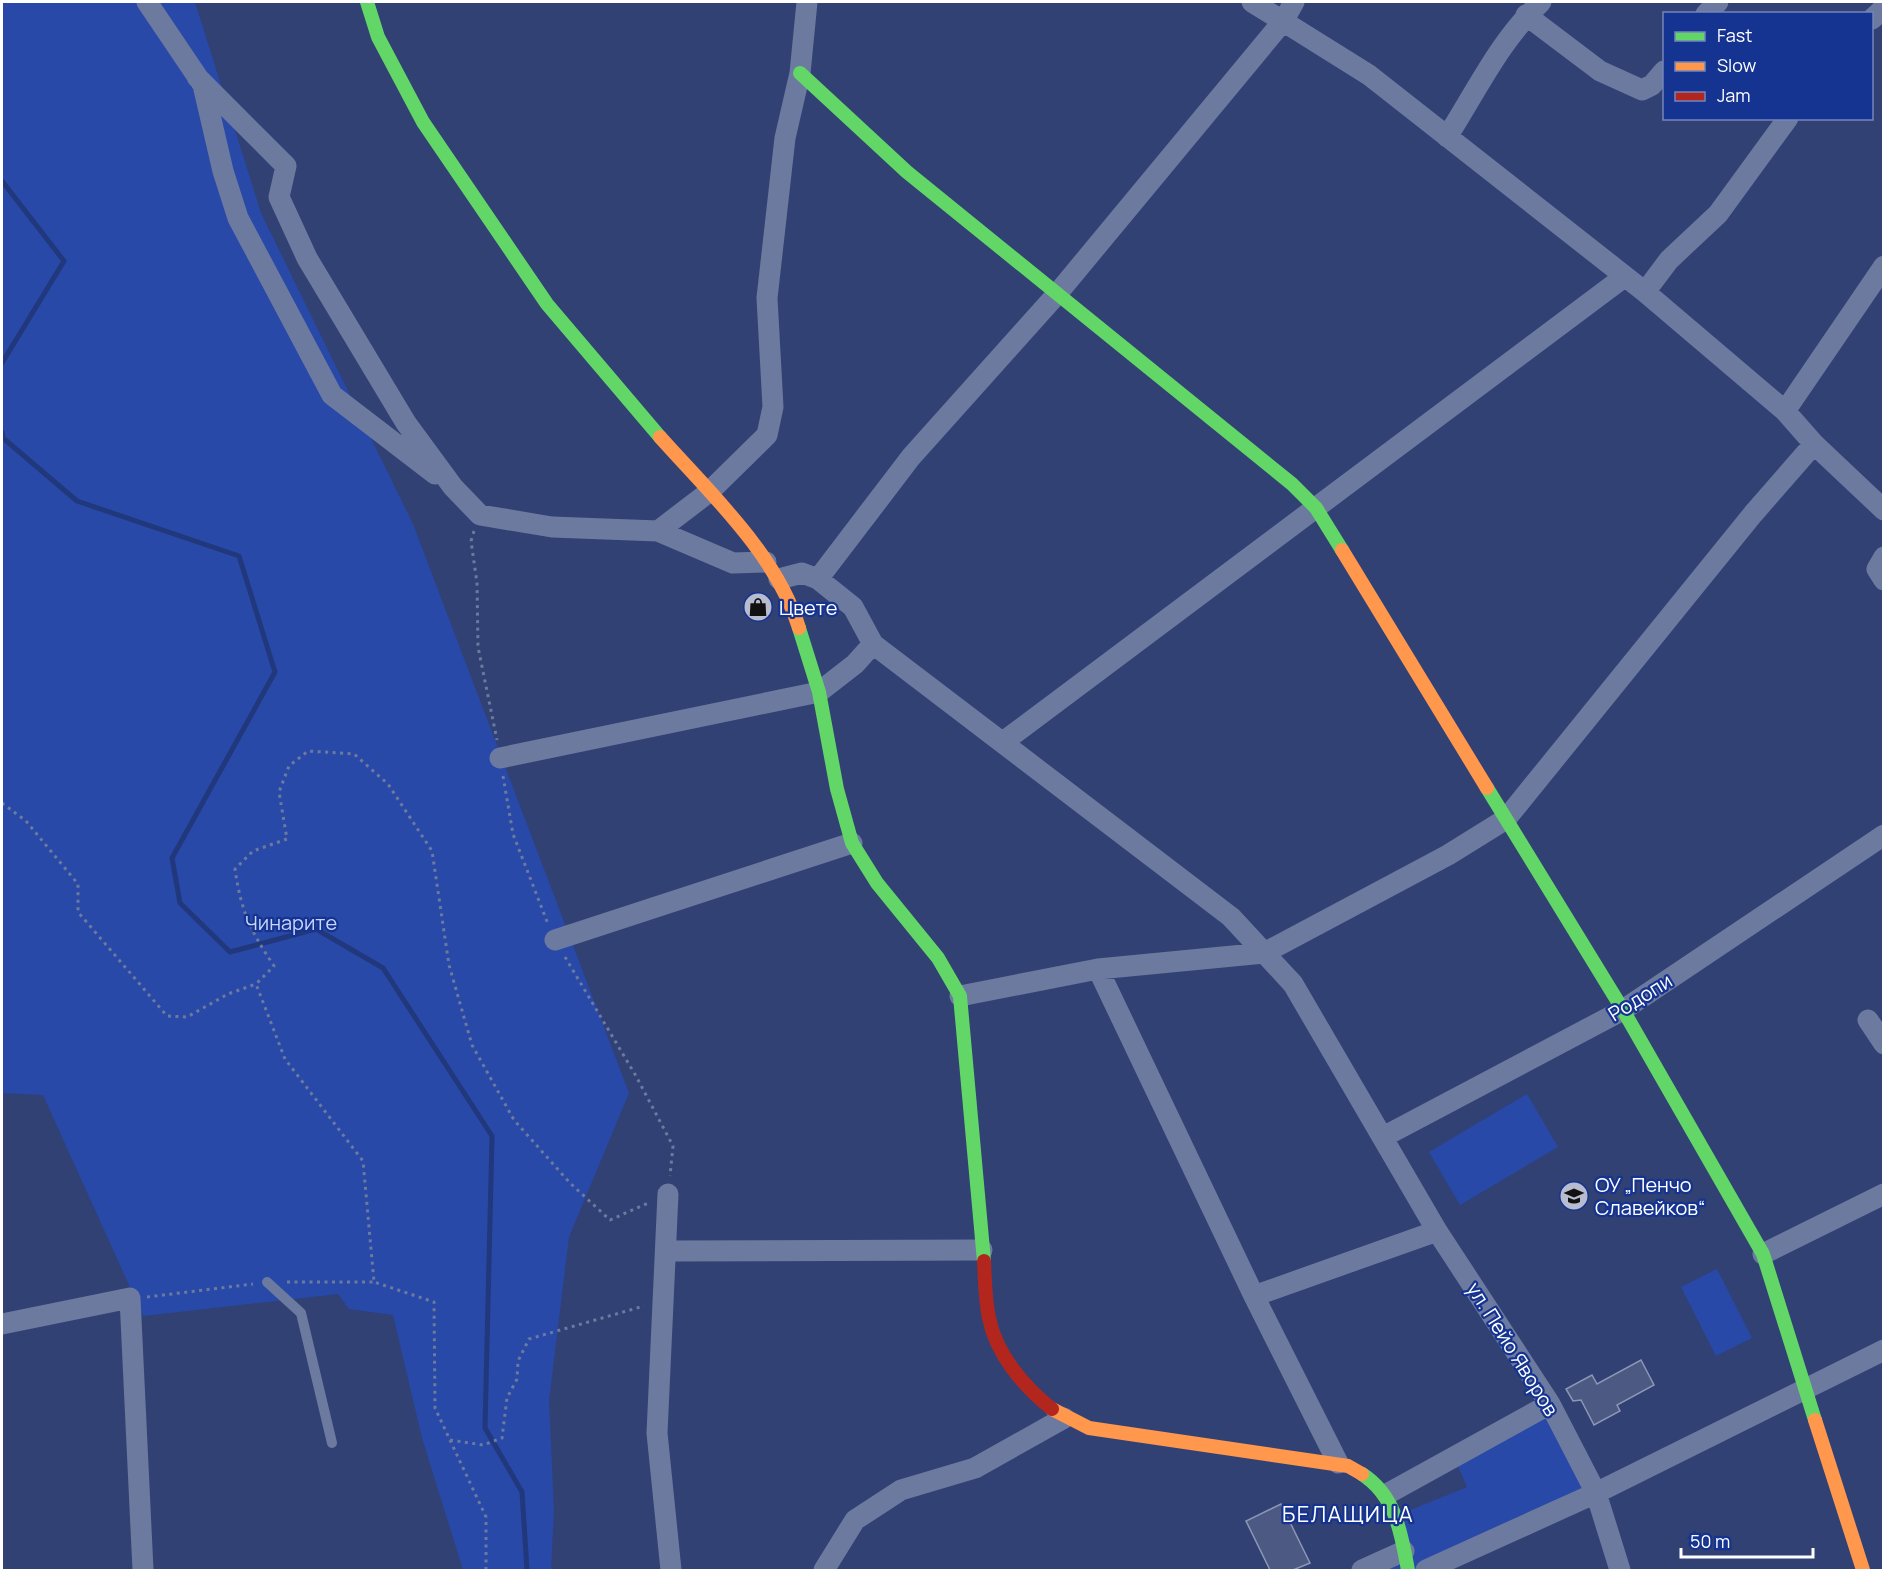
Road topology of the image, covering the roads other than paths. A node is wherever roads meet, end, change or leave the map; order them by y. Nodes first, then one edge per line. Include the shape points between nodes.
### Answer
1 (147, 2) edge
2 (367, 2) edge
3 (807, 2) edge
4 (1252, 2) edge
5 (1533, 8) edge
6 (1289, 11) edge
7 (800, 73) junction
8 (1663, 73) edge
9 (197, 77) junction
10 (1787, 120) edge
11 (1447, 137) junction
12 (1884, 266) edge
13 (1624, 278) junction
14 (1645, 292) junction
15 (1057, 294) junction
16 (1785, 411) junction
17 (1814, 444) junction
18 (453, 487) junction
19 (709, 492) junction
20 (1316, 508) junction
21 (1884, 510) edge
22 (658, 531) junction
23 (1884, 557) edge
24 (766, 562) junction
25 (779, 579) junction
26 (818, 579) junction
27 (1884, 580) edge
28 (873, 644) junction
29 (819, 692) junction
30 (1003, 741) junction
31 (500, 758) road end
32 (1506, 819) junction
33 (1884, 835) edge
34 (852, 843) junction
35 (555, 940) road end
36 (1264, 953) junction
37 (1098, 969) junction
38 (960, 996) junction
39 (1623, 1010) junction
40 (1868, 1020) dead end
41 (1884, 1044) edge
42 (1383, 1137) junction
43 (668, 1194) road end
44 (1884, 1194) edge
45 (1437, 1231) junction
46 (982, 1250) junction
47 (667, 1251) junction
48 (1763, 1254) junction
49 (267, 1282) road end
50 (1254, 1296) junction
51 (2, 1324) edge
52 (1884, 1350) edge
53 (1805, 1390) junction
54 (1550, 1404) junction
55 (1064, 1418) junction
56 (332, 1443) dead end
57 (1338, 1463) junction
58 (1596, 1493) junction
59 (1387, 1494) junction
60 (1406, 1561) edge
61 (143, 1570) edge
62 (671, 1570) edge
63 (824, 1570) edge
64 (1362, 1570) edge
65 (1426, 1570) edge
66 (1620, 1570) edge
67 (1863, 1570) edge

1 - 9 street
2 - 19 street via 378,37 423,122 506,246 624,397
3 - 7 street
4 - 6 street
5 - 8 street via 1613,79 1642,90
5 - 11 street via 1491,62
6 - 11 street
6 - 15 street
7 - 15 street via 907,172
7 - 19 street via 785,138 767,298 773,407 767,435
9 - 18 street via 286,166 279,197 308,258 406,423
9 - 18 street via 203,85 238,218 332,395
10 - 14 street via 1718,214 1669,260
11 - 13 street
12 - 16 street
13 - 14 street
13 - 20 street
14 - 16 street
15 - 20 street via 1292,484
15 - 26 street via 911,457
16 - 17 street
17 - 21 street
17 - 32 street
18 - 22 street via 480,515 552,527
19 - 22 street
19 - 24 street
20 - 30 street
20 - 32 street
22 - 24 street via 734,563
23 - 27 street via 1877,569
24 - 25 street
25 - 26 street via 802,573
25 - 29 street via 793,607
26 - 28 street via 853,607
28 - 29 street
28 - 30 street, ул. Пейо Яворов
29 - 31 street
29 - 34 street via 837,789
30 - 36 street, ул. Пейо Яворов via 1231,917
32 - 36 street via 1448,855
32 - 39 street
33 - 39 street, Родопи
34 - 35 street
34 - 38 street via 877,883 938,958
36 - 37 street
36 - 42 street, ул. Пейо Яворов via 1293,984
37 - 38 street
37 - 50 street
38 - 46 street
39 - 42 street, Родопи
39 - 48 street
40 - 41 street
42 - 45 street, ул. Пейо Яворов
43 - 47 street
44 - 48 street
45 - 50 street
45 - 54 street, ул. Пейо Яворов
46 - 47 street
46 - 55 street via 989,1319 1001,1352 1025,1385
47 - 62 street via 657,1433
48 - 53 street
49 - 56 lane via 301,1314
50 - 57 street
51 - 61 street via 130,1298
52 - 53 street
53 - 58 street
53 - 67 street
54 - 58 street, ул. Пейо Яворов
54 - 59 street
55 - 57 street via 1112,1432
55 - 63 street via 975,1468 900,1490 855,1520
57 - 59 street via 1371,1478
58 - 65 street
58 - 66 street, ул. Пейо Яворов
59 - 60 street
60 - 64 street

